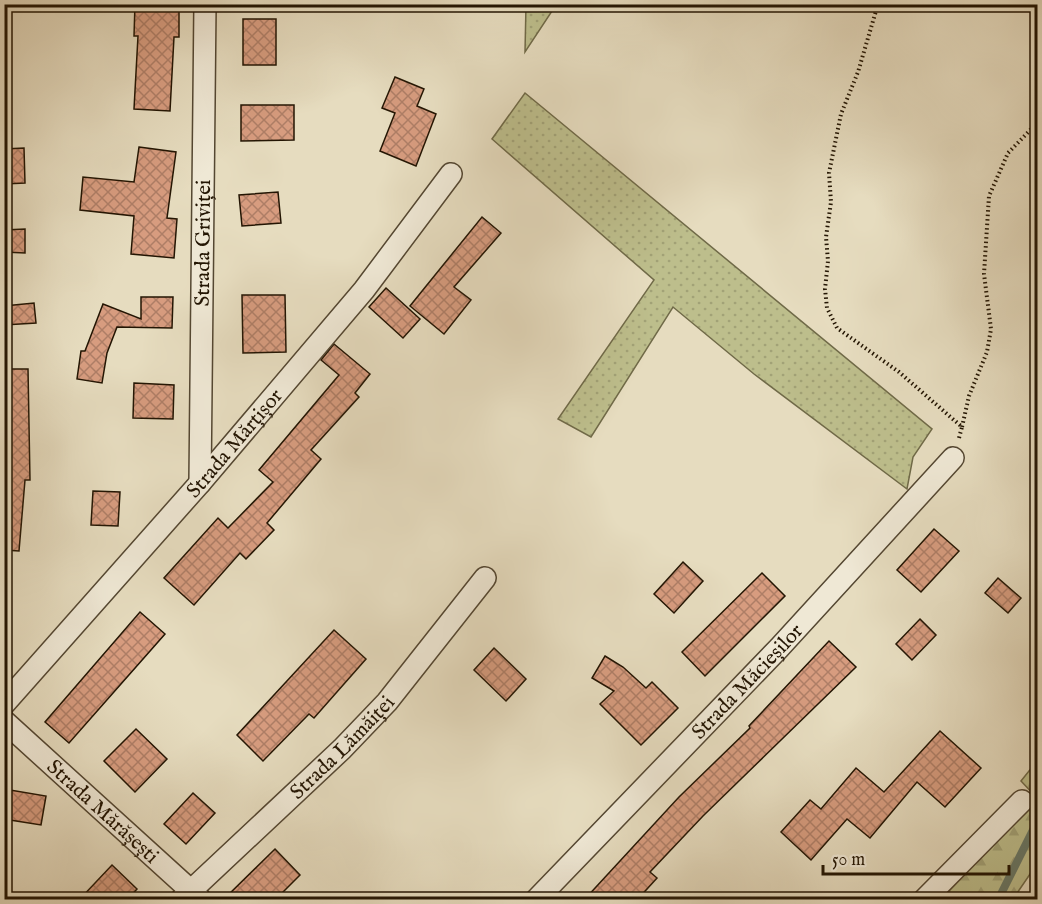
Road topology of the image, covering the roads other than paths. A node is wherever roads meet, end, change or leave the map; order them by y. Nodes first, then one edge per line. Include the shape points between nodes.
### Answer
1 (205, 4) edge
2 (452, 174) dead end
3 (953, 458) road end
4 (200, 483) junction
5 (485, 578) dead end
6 (4, 704) edge
7 (4, 721) edge
8 (1022, 801) dead end
9 (191, 896) edge
10 (928, 898) edge
11 (536, 900) edge

1 - 4 street, Strada Griviței
2 - 4 street, Strada Mărțișor via 364,290
3 - 11 street, Strada Măcieșilor via 779,648
4 - 6 street, Strada Mărțișor
5 - 9 street, Strada Lămăiței via 387,702
7 - 9 street, Strada Mărășești
8 - 10 street

